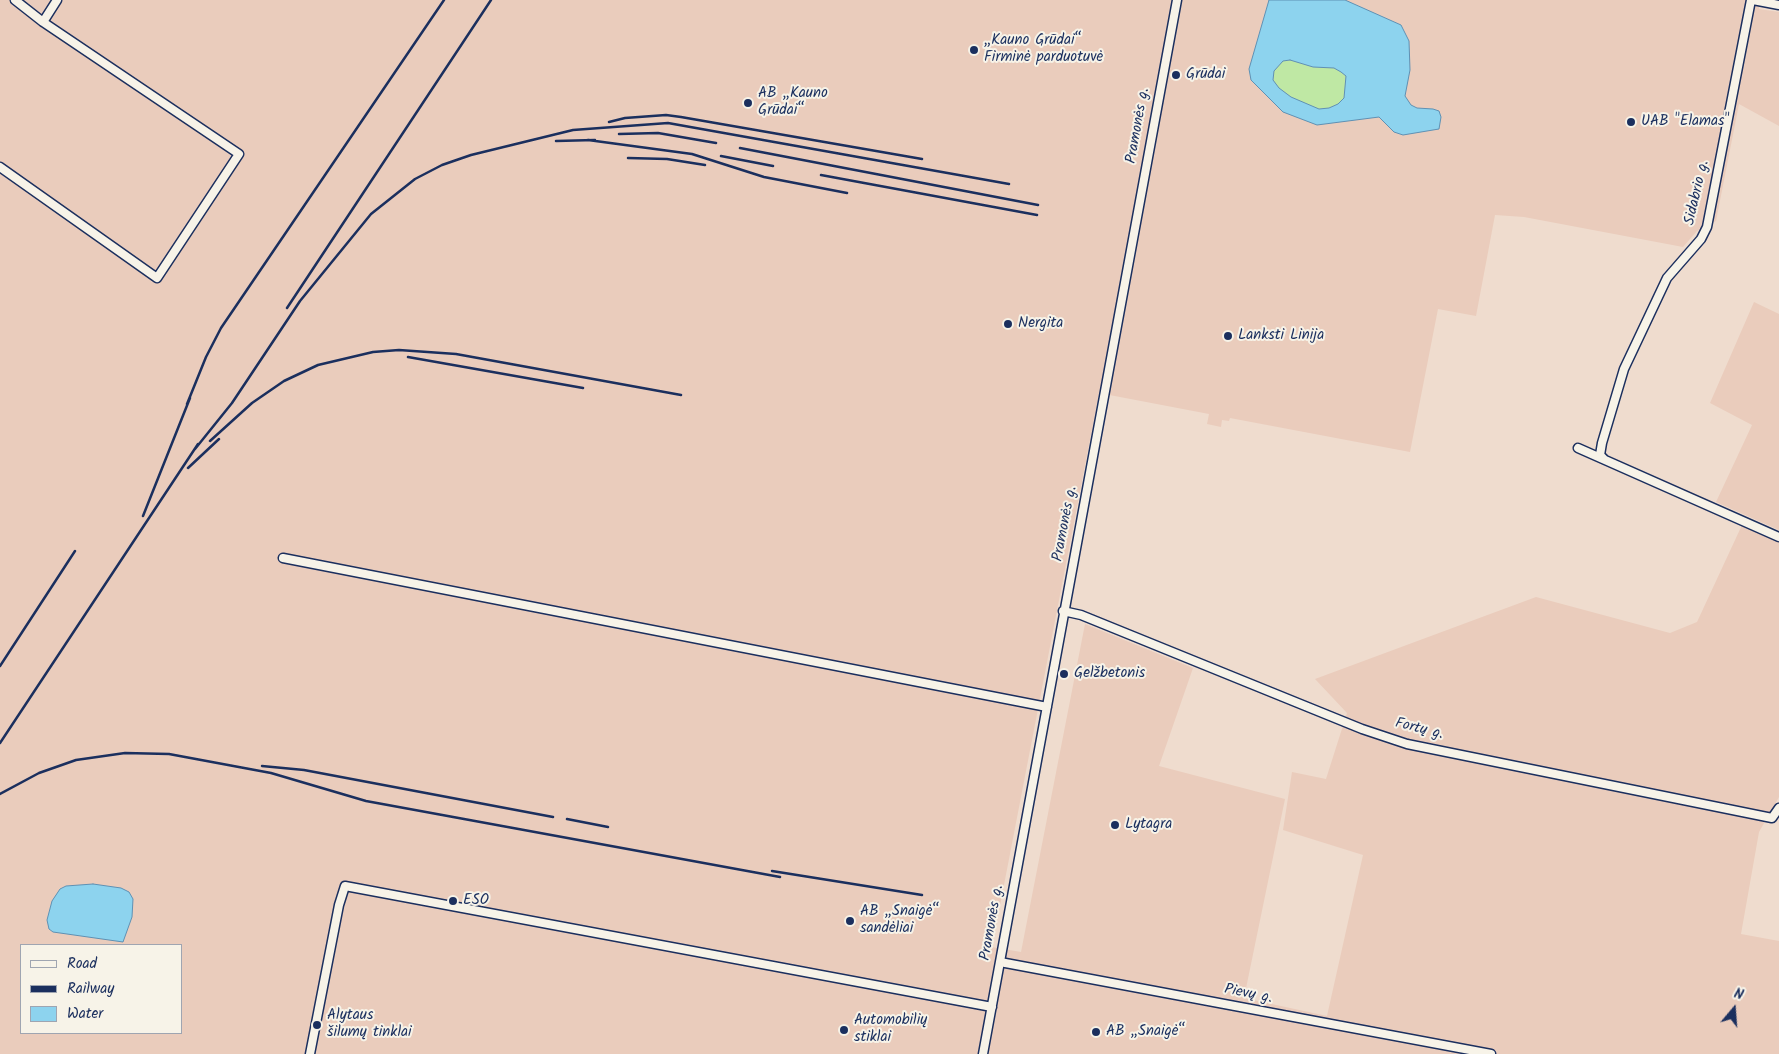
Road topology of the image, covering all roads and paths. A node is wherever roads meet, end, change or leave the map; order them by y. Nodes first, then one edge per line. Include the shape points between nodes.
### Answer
1 (15, 0) edge
2 (57, 0) edge
3 (1176, 0) edge
4 (1752, 0) edge
5 (1779, 5) edge
6 (43, 22) junction
7 (0, 166) edge
8 (1578, 448) dead end
9 (1604, 459) junction
10 (1779, 537) edge
11 (284, 558) dead end
12 (1063, 611) junction
13 (1047, 707) junction
14 (1779, 808) edge
15 (1000, 962) junction
16 (992, 1007) junction
17 (310, 1054) edge
18 (983, 1054) edge
19 (1491, 1054) edge

1 - 6 street
2 - 6 street
3 - 12 street, Pramonės g.
4 - 5 street
4 - 9 street, Sidabrio g. via 1706,227 1701,239 1667,278 1624,370 1602,442 1600,455
6 - 7 street via 239,154 157,278
8 - 9 street
9 - 10 street
11 - 13 street
12 - 13 street, Pramonės g.
12 - 14 street, Fortų g. via 1081,615 1362,729 1408,744 1772,818
13 - 15 street, Pramonės g.
15 - 16 street, Pramonės g.
15 - 19 street, Pievų g.
16 - 17 street via 345,886
16 - 18 street, Pramonės g.

